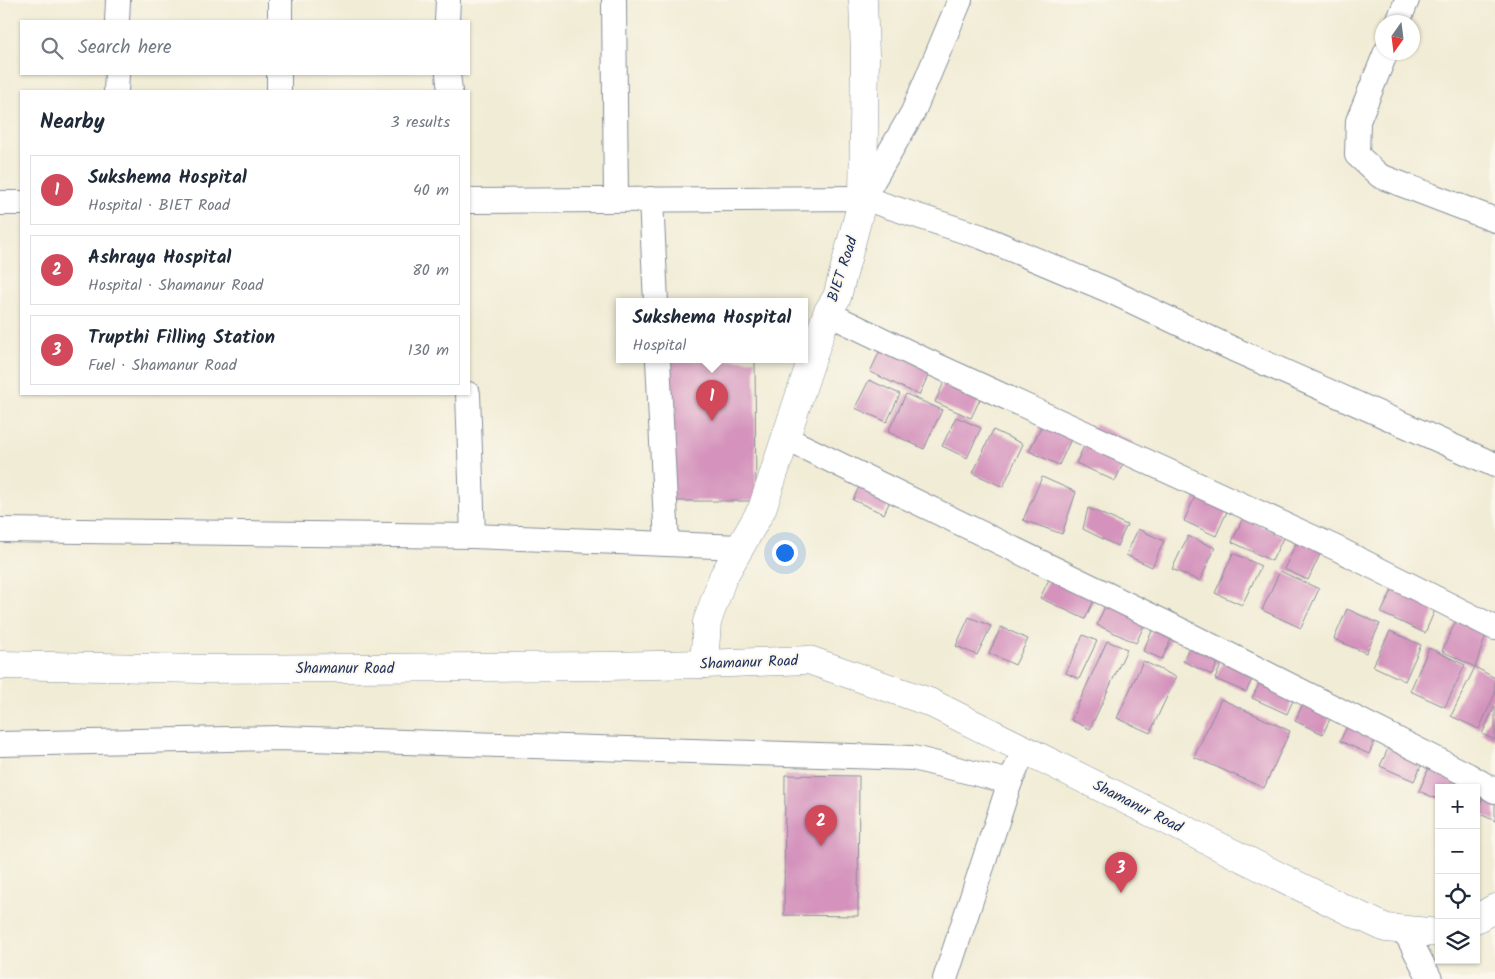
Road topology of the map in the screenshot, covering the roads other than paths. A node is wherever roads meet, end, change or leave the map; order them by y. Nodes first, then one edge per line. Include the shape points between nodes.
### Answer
1 (118, 0) edge
2 (280, 0) edge
3 (448, 0) edge
4 (614, 0) edge
5 (864, 0) edge
6 (960, 0) edge
7 (1407, 0) edge
8 (1401, 15) edge
9 (118, 20) edge
10 (280, 20) edge
11 (448, 20) edge
12 (1383, 60) edge
13 (117, 75) edge
14 (279, 75) edge
15 (448, 75) edge
16 (116, 90) edge
17 (279, 90) edge
18 (450, 90) edge
19 (863, 198) junction
20 (616, 199) junction
21 (651, 199) junction
22 (470, 201) edge
23 (0, 203) edge
24 (20, 203) edge
25 (1495, 220) edge
26 (656, 298) edge
27 (827, 313) junction
28 (658, 363) edge
29 (468, 395) edge
30 (785, 438) junction
31 (1495, 465) edge
32 (0, 530) edge
33 (473, 536) junction
34 (667, 544) junction
35 (740, 547) junction
36 (1495, 628) edge
37 (704, 664) junction
38 (0, 665) edge
39 (0, 744) edge
40 (1025, 749) junction
41 (1010, 782) junction
42 (1495, 791) edge
43 (1495, 908) edge
44 (1480, 917) edge
45 (1404, 930) junction
46 (1435, 933) edge
47 (946, 979) edge
48 (1430, 979) edge

1 - 9 street
2 - 10 street
3 - 11 street
4 - 20 street
5 - 19 main road, BIET Road
6 - 19 street via 914,112
7 - 8 street
12 - 25 street via 1358,121 1357,155 1380,176
13 - 16 street
14 - 17 street
15 - 18 street
19 - 21 street
19 - 27 main road, BIET Road via 837,297
19 - 31 street via 982,237 1108,290
20 - 21 street
20 - 22 street
21 - 26 street
23 - 24 street
27 - 30 main road, BIET Road
27 - 36 street via 1336,548
28 - 34 street
29 - 33 street
30 - 35 main road, BIET Road via 762,509
30 - 42 street via 1172,626
32 - 33 street
33 - 34 street
34 - 35 street
35 - 37 main road, BIET Road via 723,577 707,622
37 - 38 main road, Shamanur Road via 201,669
37 - 40 main road, Shamanur Road via 809,660 929,702
39 - 41 street via 279,738 903,757
40 - 41 street
40 - 45 main road, Shamanur Road via 1344,908 1386,928
41 - 47 street
43 - 44 main road
45 - 46 main road, Shamanur Road
45 - 48 street

